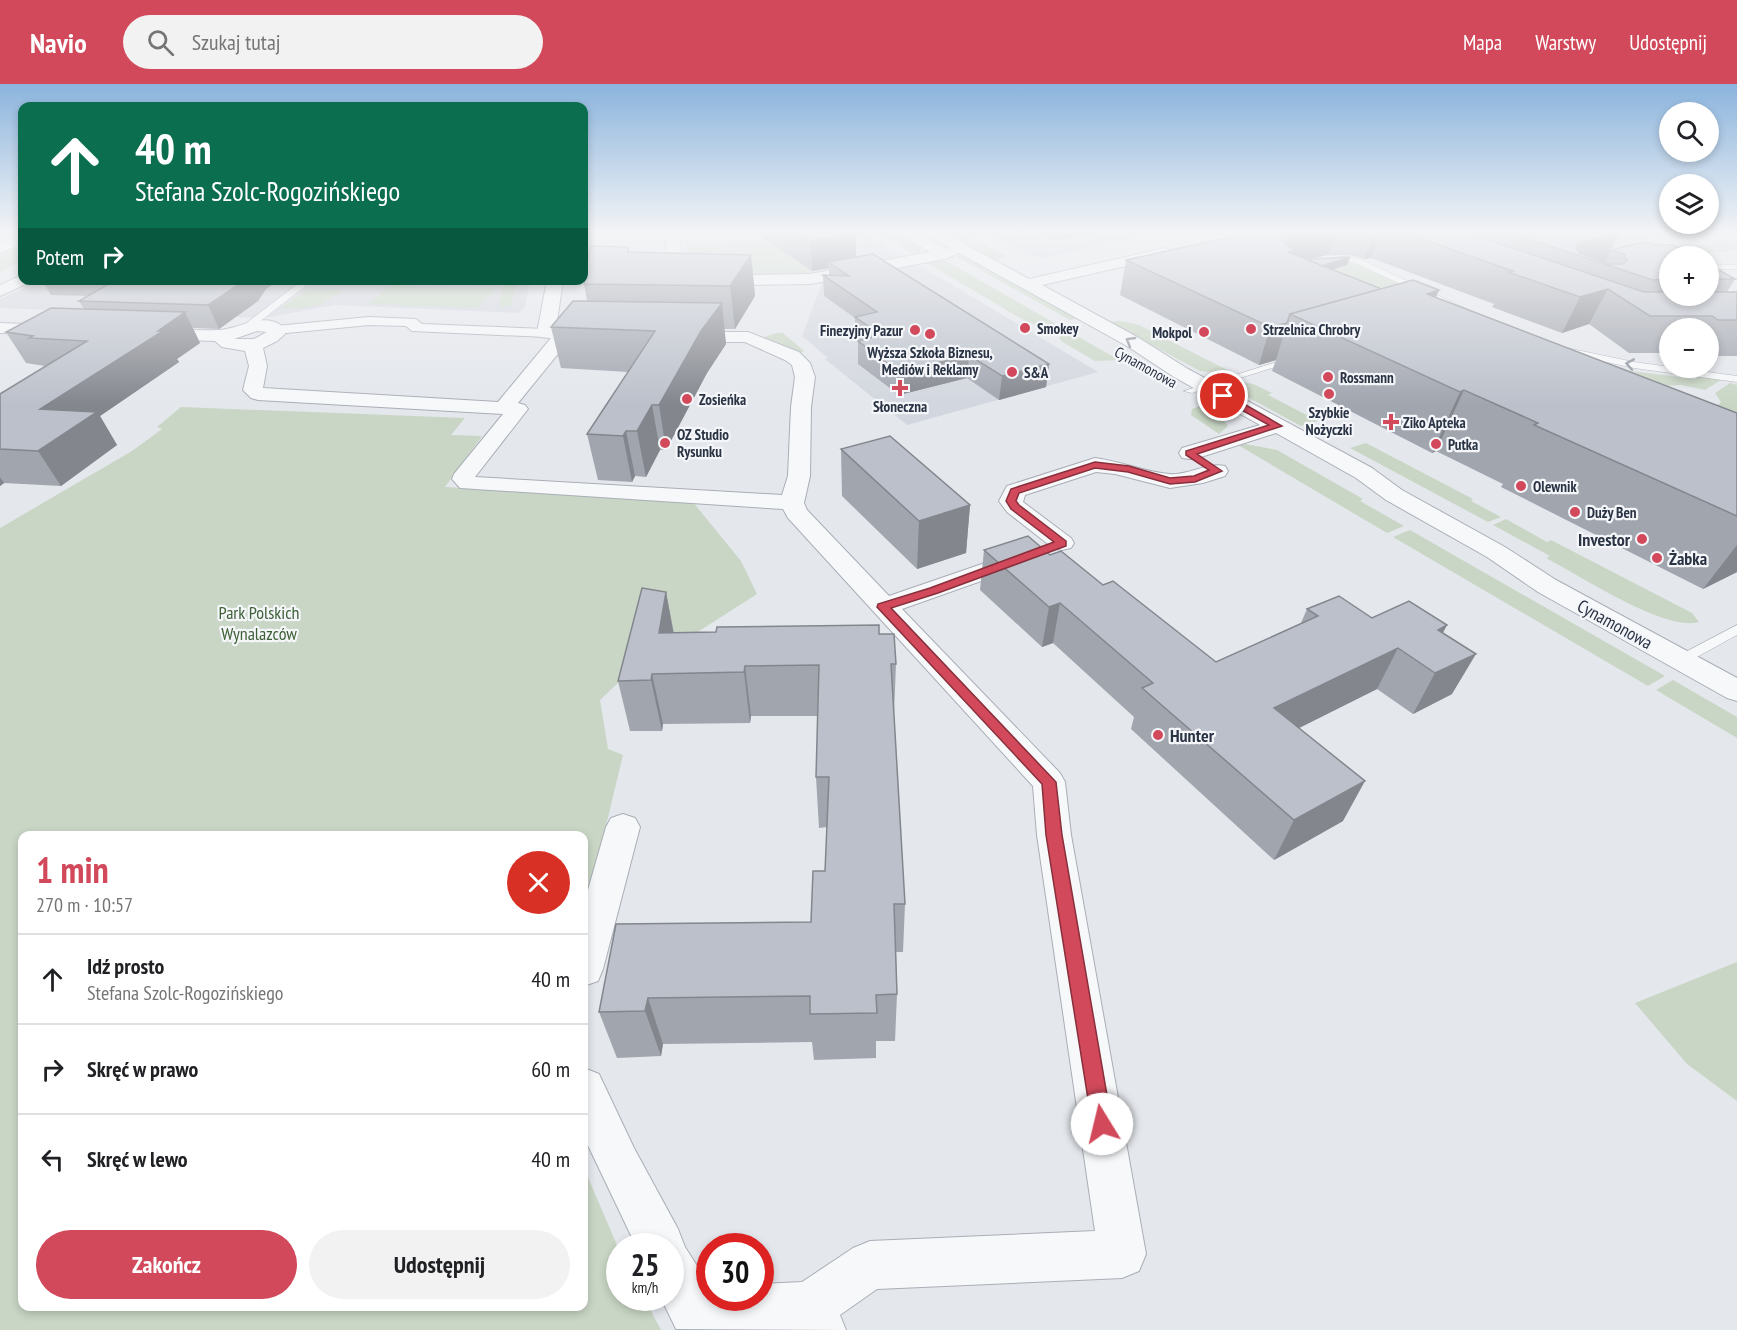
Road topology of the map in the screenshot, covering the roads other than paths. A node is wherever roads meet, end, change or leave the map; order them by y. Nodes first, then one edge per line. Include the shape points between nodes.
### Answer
1 (296, 289) edge
2 (553, 289) edge
3 (1009, 289) edge
4 (1036, 289) edge
5 (1421, 289) joint
6 (1402, 295) edge
7 (1462, 309) junction
8 (1473, 314) edge
9 (1442, 315) edge
10 (0, 328) edge
11 (276, 330) joint
12 (76, 331) edge
13 (771, 332) dead end
14 (135, 333) edge
15 (546, 333) junction
16 (565, 333) junction
17 (250, 335) junction
18 (611, 335) edge
19 (671, 337) edge
20 (748, 337) junction
21 (1559, 348) edge
22 (1305, 357) dead end
23 (1737, 379) edge
24 (1197, 389) junction
25 (503, 408) junction
26 (1268, 429) junction
27 (792, 503) junction
28 (883, 607) junction
29 (1737, 629) edge
30 (1691, 655) junction
31 (1737, 670) edge
32 (1737, 691) edge
33 (623, 827) dead end
34 (588, 954) edge
35 (588, 1098) edge
36 (654, 1233) edge
37 (684, 1292) edge
38 (815, 1318) edge

1 - 17 lane via 256,318
2 - 15 street
3 - 24 street, Cynamonowa
24 -> 4 street, Cynamonowa via 1133,342
5 - 6 lane
5 - 7 lane
7 - 8 lane
7 - 9 lane
10 - 12 street
11 - 15 street via 379,321 416,323 412,327
11 - 17 street via 271,338
13 - 20 street
14 - 17 street
15 - 16 street
16 - 18 street
16 - 25 street
17 - 25 street via 258,366 253,390 258,394
19 - 20 street
20 - 27 street via 792,356 799,348 806,377 799,476
23 -> 21 lane via 1634,365
22 - 24 lane
24 - 26 street, Cynamonowa
25 - 27 street via 518,409 465,474 463,480 468,483
26 - 28 street via 1190,453 1217,471 1195,478 1170,481 1095,465 1015,491 1011,501 1015,507 1062,543
26 - 30 street, Cynamonowa via 1364,473 1547,586
27 - 28 street via 796,513
28 - 38 street via 1049,782 1054,835 1122,1254 870,1265
29 - 30 lane
30 - 31 street, Cynamonowa
30 - 32 street, Cynamonowa
33 - 34 street
35 - 36 street
37 - 38 street via 694,1311

